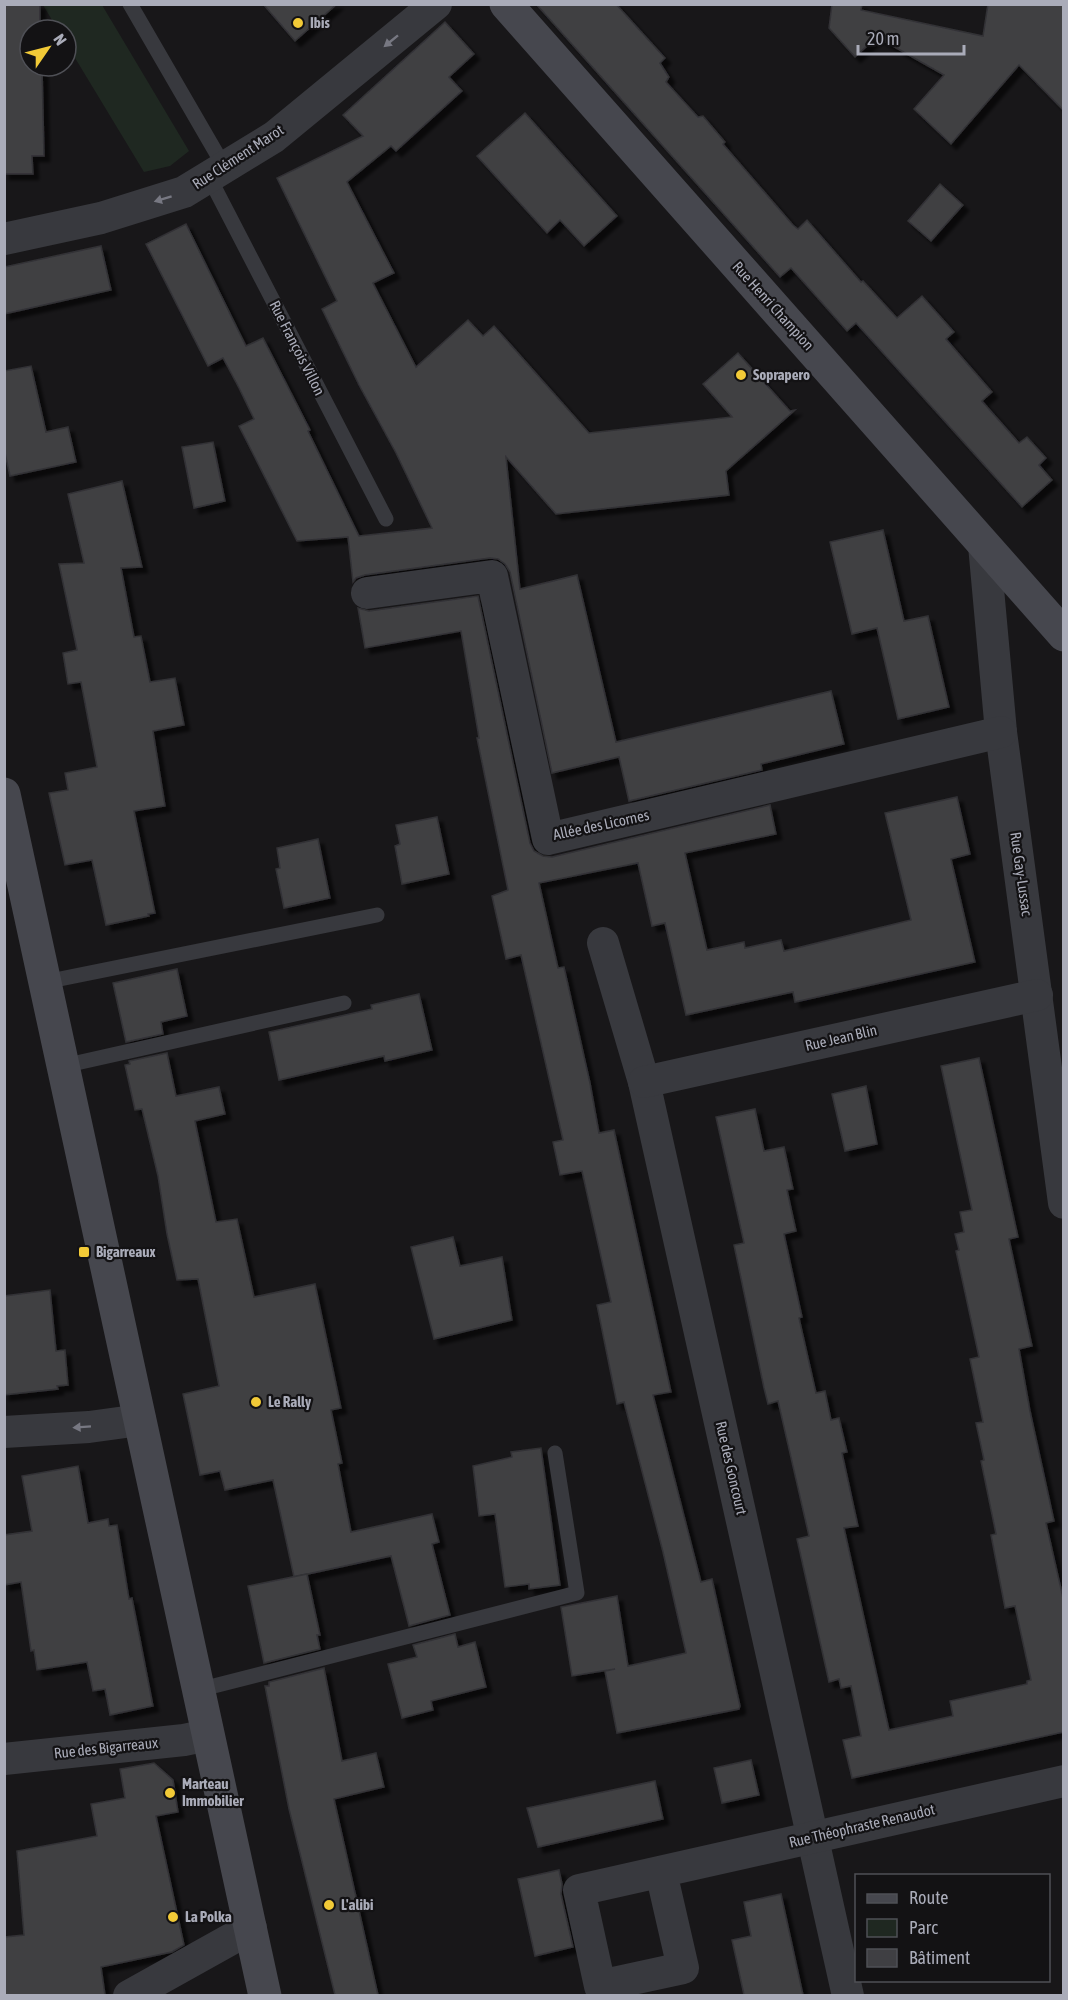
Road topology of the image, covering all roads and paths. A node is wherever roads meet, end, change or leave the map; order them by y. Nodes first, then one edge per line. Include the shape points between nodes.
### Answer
1 (130, 4) edge
2 (436, 4) edge
3 (506, 4) edge
4 (217, 172) junction
5 (4, 239) edge
6 (386, 519) dead end
7 (984, 545) junction
8 (367, 593) dead end
9 (1064, 635) edge
10 (1001, 732) junction
11 (5, 797) edge
12 (377, 915) dead end
13 (603, 944) dead end
14 (45, 982) junction
15 (1037, 995) junction
16 (344, 1003) dead end
17 (63, 1066) junction
18 (644, 1082) junction
19 (1064, 1203) edge
20 (140, 1420) junction
21 (4, 1432) edge
22 (555, 1454) dead end
23 (198, 1690) junction
24 (208, 1735) junction
25 (4, 1759) edge
26 (1064, 1781) edge
27 (813, 1836) junction
28 (662, 1872) dead end
29 (251, 1928) junction
30 (129, 1995) edge
31 (265, 1995) edge
32 (848, 1995) edge

1 - 4 lane, Rue François Villon
2 -> 4 street, Rue Clément Marot via 274,137
3 - 7 main road, Rue Henri Champion
4 -> 5 street, Rue Clément Marot via 184,192 112,215
4 - 6 lane, Rue François Villon
7 - 9 main road, Rue Henri Champion
7 - 10 street, Rue Gay-Lussac
8 - 10 street, Allée des Licornes via 492,576 548,839
10 - 15 street, Rue Gay-Lussac
11 - 14 main road
12 - 14 lane
13 - 18 street, Rue des Goncourt
14 - 17 main road
15 - 18 street, Rue Jean Blin
15 - 19 street, Rue Gay-Lussac
16 - 17 lane
17 - 20 main road
18 - 27 street, Rue des Goncourt
20 -> 21 street
20 - 23 main road
22 - 23 lane via 577,1593
23 - 24 main road
24 - 25 street, Rue des Bigarreaux
24 - 29 main road
26 - 27 street, Rue Théophraste Renaudot
27 - 28 street, Rue Théophraste Renaudot
27 - 32 street, Rue des Goncourt
29 - 30 street
29 - 31 main road

